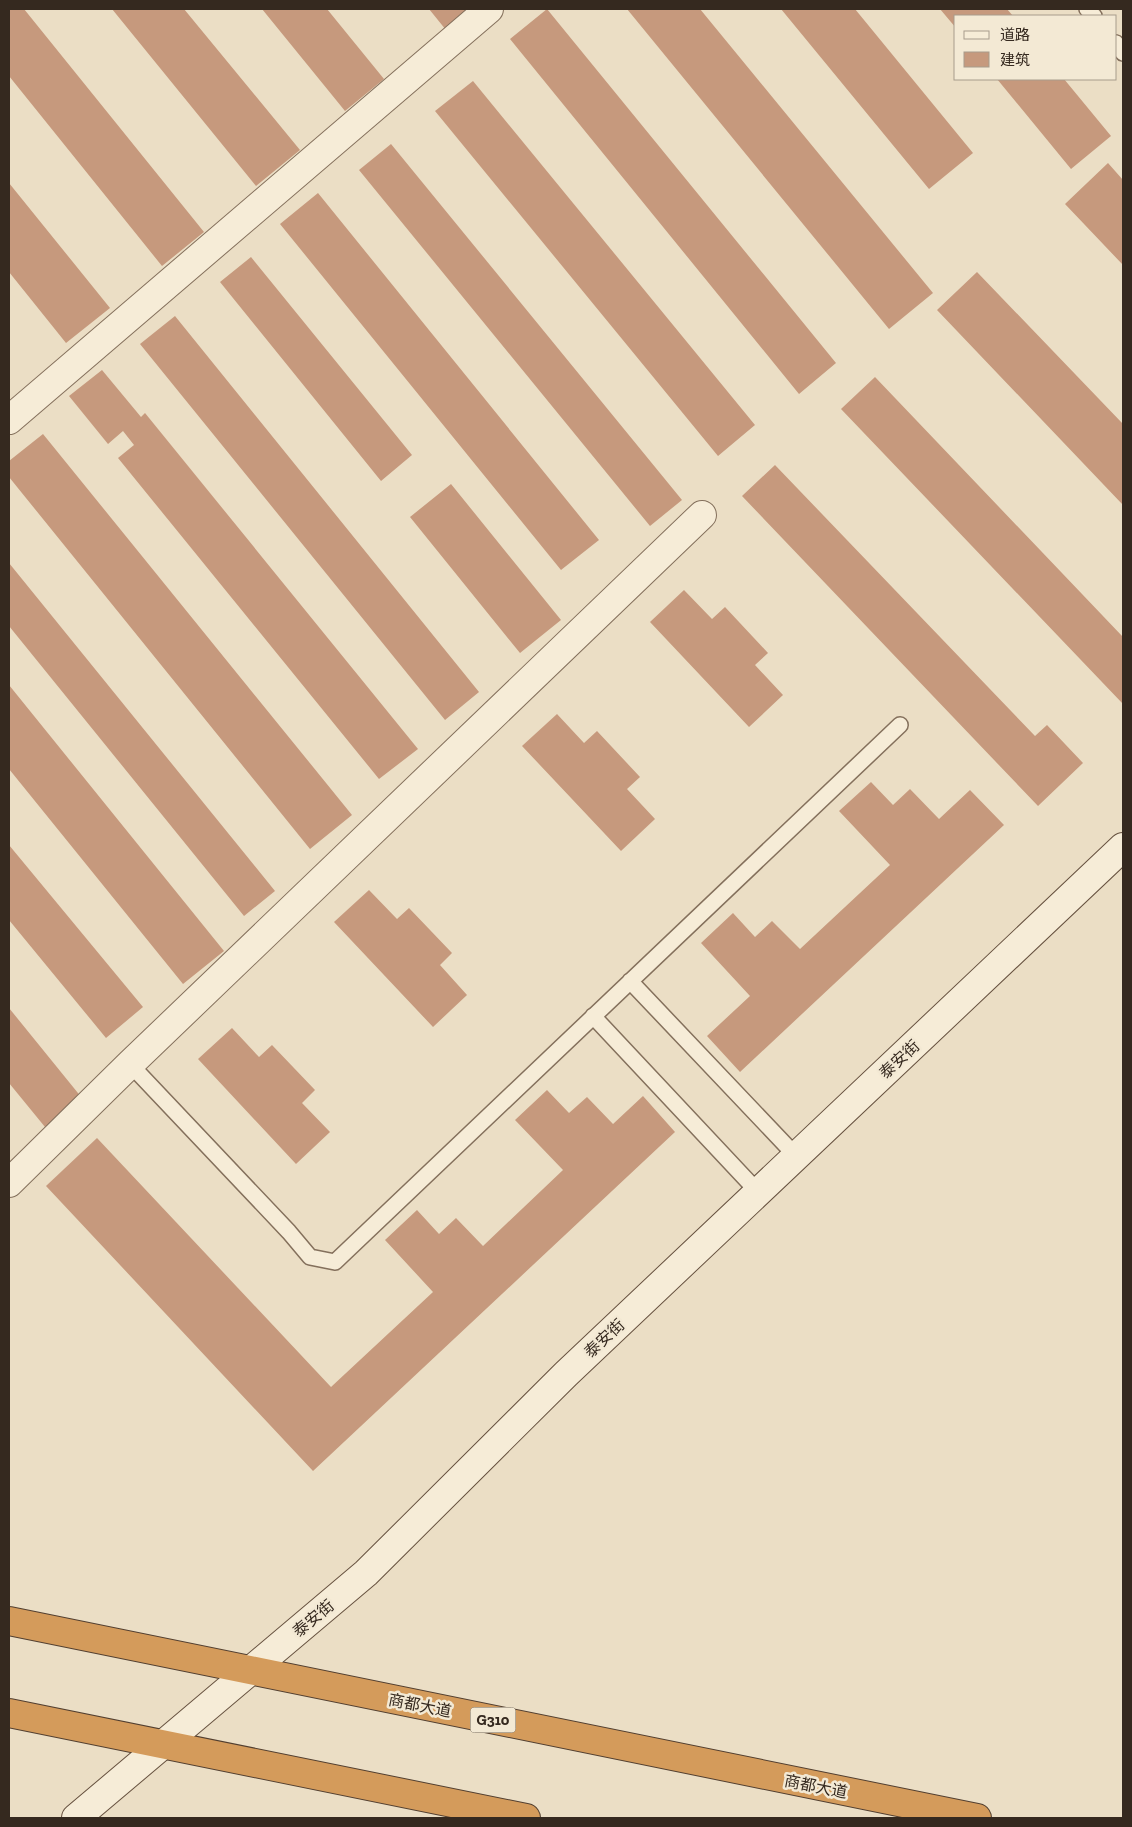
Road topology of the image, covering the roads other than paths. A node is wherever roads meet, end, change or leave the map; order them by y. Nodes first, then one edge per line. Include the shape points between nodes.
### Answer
1 (489, 9) edge
2 (9, 420) edge
3 (702, 515) dead end
4 (900, 725) dead end
5 (1123, 846) edge
6 (630, 981) junction
7 (593, 1016) junction
8 (130, 1064) junction
9 (796, 1156) junction
10 (9, 1184) edge
11 (758, 1192) junction
12 (9, 1622) edge
13 (251, 1671) junction
14 (9, 1713) edge
15 (164, 1745) junction
16 (76, 1818) edge
17 (526, 1818) edge
18 (977, 1818) edge

1 - 2 street
3 - 8 street
4 - 6 lane
5 - 9 street, 泰安街
6 - 7 lane
6 - 9 lane
7 - 8 lane via 334,1262 310,1257
7 - 11 lane
8 - 10 street
9 - 11 street, 泰安街
11 - 13 street, 泰安街 via 566,1374 366,1573
12 - 13 highway, 商都大道 / G310
13 - 15 street, 泰安街
13 - 18 highway, 商都大道 / G310
14 - 15 highway
15 - 16 street, 泰安街
15 - 17 highway

